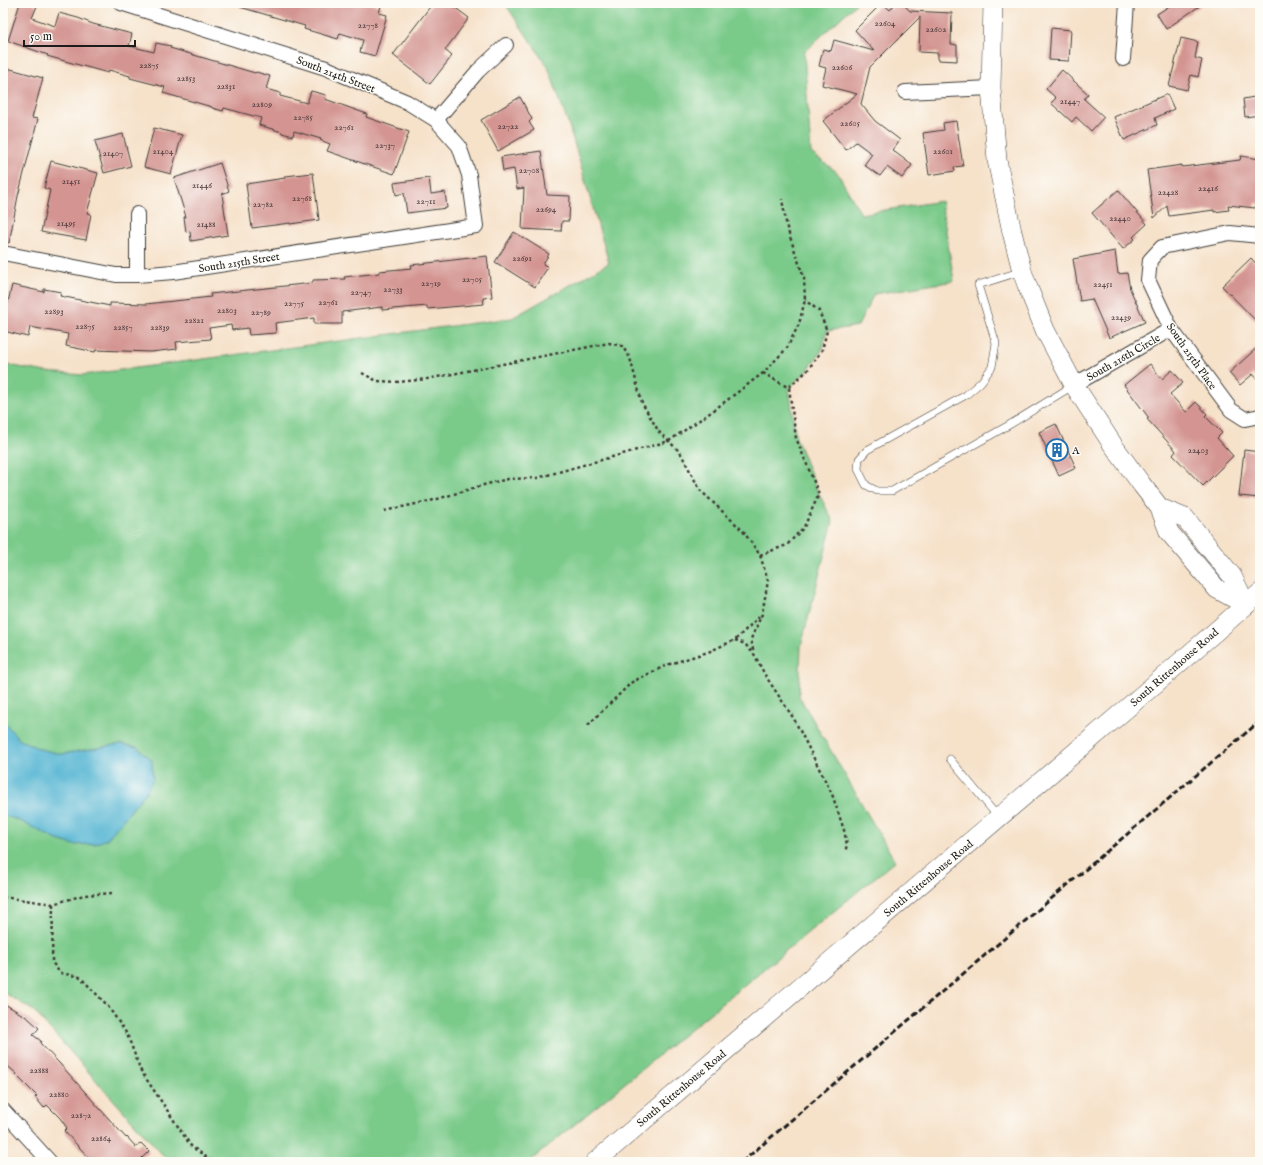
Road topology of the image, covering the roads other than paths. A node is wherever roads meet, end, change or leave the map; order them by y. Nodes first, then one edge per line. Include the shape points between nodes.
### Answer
1 (121, 3) edge
2 (993, 3) edge
3 (1126, 3) edge
4 (506, 45) dead end
5 (1123, 59) dead end
6 (991, 88) junction
7 (905, 92) dead end
8 (436, 120) junction
9 (137, 214) dead end
10 (476, 226) joint
11 (1260, 236) edge
12 (3, 253) edge
13 (1022, 271) junction
14 (137, 275) junction
15 (1171, 329) junction
16 (1074, 385) junction
17 (1260, 416) edge
18 (1260, 593) edge
19 (1246, 605) junction
20 (950, 759) dead end
21 (999, 817) junction
22 (3, 1110) edge
23 (50, 1162) edge
24 (595, 1162) edge

1 - 8 street, South 214th Street via 326,68 407,102
2 - 6 main road
3 - 5 street
4 - 8 street via 478,71
6 - 7 street
6 - 13 main road via 997,160
8 - 10 street, South 214th Street via 459,146 469,175
9 - 14 street
10 - 14 street, South 215th Street via 173,272
11 - 15 street, South 215th Place via 1230,233 1162,247 1150,260 1148,280
12 - 14 street, South 215th Street via 96,272
13 - 16 main road via 1045,330
13 - 16 lane via 978,285 996,343 992,367 981,382 966,395 867,450 859,459 858,469 866,485 877,492 892,491
15 - 16 street, South 216th Circle
15 - 17 street, South 215th Place via 1231,410 1245,419
16 - 19 main road via 1117,451 1160,508 1169,532 1217,589
18 - 19 main road, South Rittenhouse Road
19 - 21 main road, South Rittenhouse Road
20 - 21 lane
21 - 24 main road, South Rittenhouse Road
22 - 23 street

